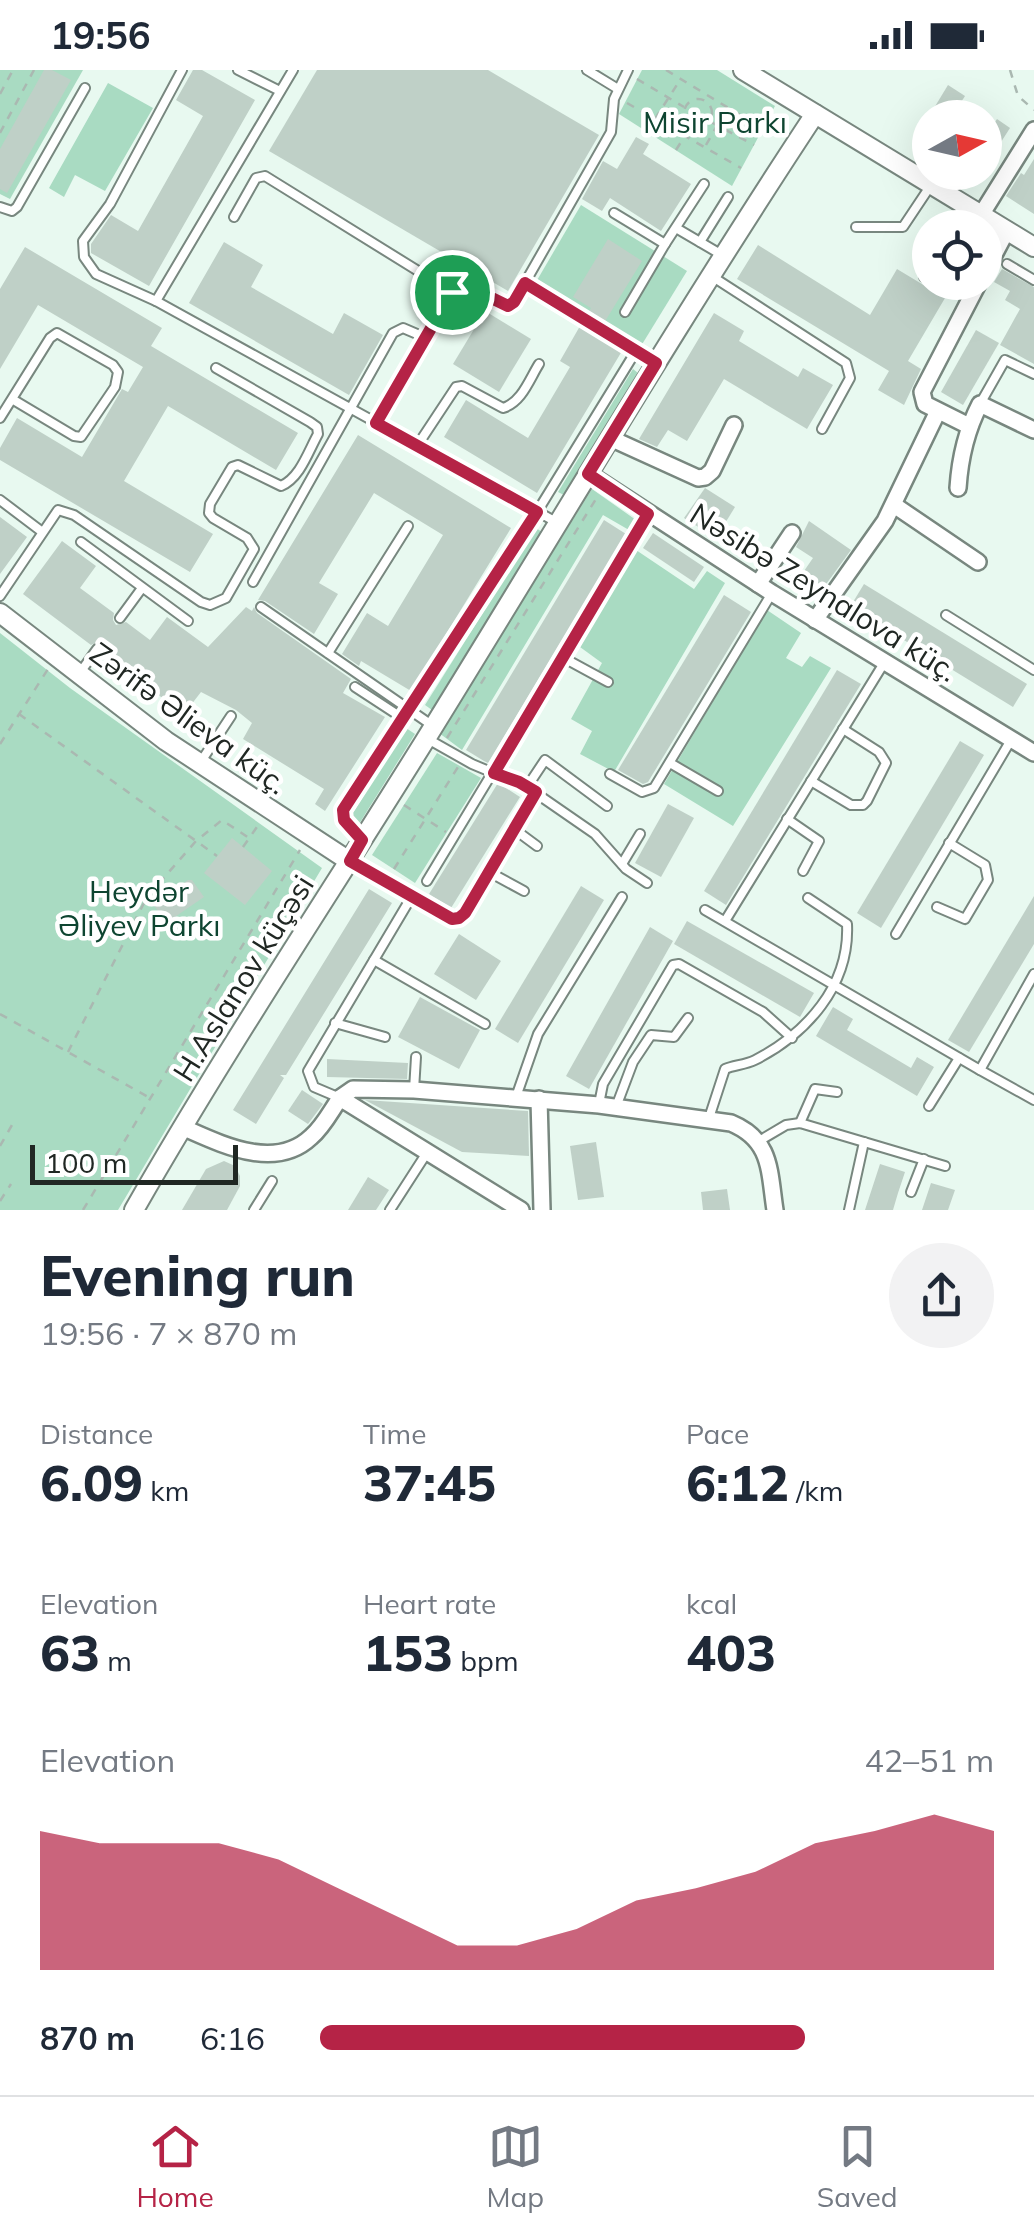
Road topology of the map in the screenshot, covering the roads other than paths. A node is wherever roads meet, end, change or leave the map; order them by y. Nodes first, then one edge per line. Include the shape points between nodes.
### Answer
1 (182, 70) edge
2 (238, 70) edge
3 (293, 70) edge
4 (587, 70) edge
5 (628, 70) edge
6 (743, 70) edge
7 (86, 88) dead end
8 (618, 89) junction
9 (280, 91) junction
10 (815, 114) junction
11 (1034, 130) edge
12 (912, 173) edge
13 (704, 184) dead end
14 (928, 190) edge
15 (937, 190) edge
16 (728, 198) dead end
17 (0, 207) edge
18 (962, 210) edge
19 (983, 210) edge
20 (614, 213) dead end
21 (234, 217) dead end
22 (676, 228) junction
23 (856, 228) dead end
24 (1002, 229) edge
25 (1007, 230) junction
26 (1002, 240) edge
27 (700, 242) junction
28 (666, 244) junction
29 (1034, 246) edge
30 (722, 256) junction
31 (1007, 264) dead end
32 (709, 275) junction
33 (1034, 280) edge
34 (525, 283) junction
35 (452, 292) junction
36 (970, 300) edge
37 (156, 302) junction
38 (625, 312) dead end
39 (424, 337) junction
40 (636, 351) junction
41 (656, 363) junction
42 (539, 364) dead end
43 (216, 368) dead end
44 (1034, 374) edge
45 (12, 399) junction
46 (980, 404) junction
47 (352, 410) junction
48 (938, 411) junction
49 (0, 418) edge
50 (376, 423) junction
51 (734, 425) dead end
52 (969, 426) junction
53 (822, 428) dead end
54 (1034, 430) edge
55 (610, 438) junction
56 (417, 446) junction
57 (588, 474) junction
58 (958, 488) dead end
59 (0, 500) edge
60 (894, 505) junction
61 (537, 512) junction
62 (648, 514) junction
63 (558, 523) junction
64 (408, 526) dead end
65 (42, 531) junction
66 (792, 533) dead end
67 (81, 542) dead end
68 (978, 562) dead end
69 (252, 582) dead end
70 (142, 588) junction
71 (765, 589) junction
72 (0, 596) edge
73 (261, 607) dead end
74 (0, 613) edge
75 (946, 615) dead end
76 (120, 618) dead end
77 (815, 620) junction
78 (188, 621) dead end
79 (97, 649) dead end
80 (328, 653) junction
81 (562, 657) junction
82 (884, 663) junction
83 (1034, 670) edge
84 (79, 674) junction
85 (608, 682) dead end
86 (354, 687) dead end
87 (410, 710) junction
88 (231, 716) dead end
89 (404, 719) junction
90 (842, 729) junction
91 (435, 734) junction
92 (1011, 740) junction
93 (1033, 749) edge
94 (670, 763) junction
95 (200, 764) junction
96 (494, 773) junction
97 (610, 774) dead end
98 (811, 781) junction
99 (531, 790) junction
100 (718, 791) dead end
101 (608, 806) dead end
102 (788, 819) junction
103 (514, 828) junction
104 (640, 834) dead end
105 (362, 840) junction
106 (950, 843) junction
107 (537, 846) dead end
108 (350, 861) junction
109 (622, 864) junction
110 (802, 871) dead end
111 (489, 872) junction
112 (426, 881) dead end
113 (647, 884) dead end
114 (524, 891) dead end
115 (412, 896) junction
116 (622, 897) dead end
117 (808, 898) dead end
118 (937, 907) dead end
119 (705, 910) dead end
120 (725, 922) junction
121 (896, 934) dead end
122 (374, 960) junction
123 (1034, 974) edge
124 (834, 986) junction
125 (688, 1018) dead end
126 (336, 1023) junction
127 (485, 1024) dead end
128 (385, 1037) dead end
129 (792, 1038) junction
130 (416, 1057) dead end
131 (959, 1058) junction
132 (980, 1070) junction
133 (414, 1090) junction
134 (837, 1092) dead end
135 (516, 1097) junction
136 (340, 1098) junction
137 (539, 1099) junction
138 (1034, 1100) edge
139 (598, 1105) junction
140 (929, 1106) dead end
141 (616, 1107) junction
142 (710, 1118) junction
143 (800, 1123) junction
144 (182, 1126) junction
145 (759, 1141) junction
146 (864, 1142) junction
147 (428, 1151) junction
148 (924, 1159) junction
149 (945, 1166) dead end
150 (272, 1181) dead end
151 (912, 1192) dead end
152 (136, 1209) edge
153 (254, 1210) edge
154 (390, 1210) edge
155 (522, 1210) edge
156 (542, 1210) edge
157 (776, 1210) edge
158 (849, 1210) edge

1 - 37 lane via 83,241 96,274
2 - 9 lane
3 - 9 lane
4 - 8 lane
5 - 8 lane
6 - 10 street
7 - 17 lane via 18,207
8 - 34 lane via 611,132
9 - 37 lane
10 - 12 street
10 - 30 street, H.Aslanov küçəsi
11 - 19 street
13 - 22 lane
14 - 23 lane via 904,226
15 - 18 street
16 - 27 lane
20 - 28 lane
21 - 35 lane via 256,178 265,176
22 - 27 lane
22 - 28 lane
24 - 25 street
25 - 26 street
25 - 29 street
27 - 30 lane
28 - 38 lane
30 - 32 street, H.Aslanov küçəsi
31 - 33 lane
32 - 41 street, H.Aslanov küçəsi
32 - 53 lane via 846,363 850,378
34 - 35 lane via 508,306 471,288
34 - 40 lane
35 - 39 lane
36 - 48 street via 922,392 925,404
37 - 47 lane
39 - 47 lane via 403,328 394,333
39 - 50 lane
40 - 41 lane
40 - 61 lane
41 - 55 street, H.Aslanov küçəsi
42 - 56 lane via 518,398 503,408 456,387
43 - 65 lane via 318,427 287,485 238,465 210,504 213,518 254,548 226,598 201,602 64,511
44 - 46 lane via 1005,360
45 - 45 lane via 57,333 118,372 81,437
45 - 49 lane
46 - 52 street
46 - 54 street
47 - 50 lane
47 - 69 lane
48 - 52 street
48 - 60 street
50 - 56 lane
51 - 55 street via 706,477 698,478
52 - 58 street
55 - 57 street, H.Aslanov küçəsi
56 - 61 lane
57 - 62 street, Nəsibə Zeynalova küç.
57 - 63 street, H.Aslanov küçəsi
59 - 65 lane
60 - 68 street
60 - 77 street
61 - 63 lane
61 - 87 lane
62 - 71 street, Nəsibə Zeynalova küç.
62 - 81 lane
63 - 91 street, H.Aslanov küçəsi
64 - 80 lane
65 - 72 lane
66 - 71 street
67 - 70 lane
70 - 76 lane
70 - 78 lane
71 - 77 street, Nəsibə Zeynalova küç.
71 - 94 lane
73 - 80 lane
74 - 84 street, Zərifə Əlieva küç.
75 - 83 lane
77 - 82 street, Nəsibə Zeynalova küç.
79 - 84 lane
80 - 87 lane
81 - 85 lane
81 - 96 lane
82 - 90 lane
82 - 92 street, Nəsibə Zeynalova küç.
84 - 95 street, Zərifə Əlieva küç.
86 - 89 lane
87 - 89 lane
87 - 91 lane
88 - 95 lane
89 - 105 lane via 343,810
90 - 98 lane
90 - 98 lane via 886,763 867,801 851,805
91 - 96 lane
91 - 105 street, H.Aslanov küçəsi
92 - 93 street, Nəsibə Zeynalova küç.
92 - 106 lane
94 - 97 lane via 648,792
94 - 100 lane
95 - 108 street, Zərifə Əlieva küç.
96 - 99 lane
96 - 112 lane
98 - 102 lane
99 - 101 lane via 545,760
99 - 103 lane
99 - 109 lane via 595,834
102 - 110 lane via 819,841
102 - 120 lane
103 - 107 lane
103 - 111 lane
104 - 109 lane
105 - 108 street, H.Aslanov küçəsi
106 - 118 lane via 986,865 988,880 964,919
106 - 121 lane
108 - 115 lane
108 - 144 street, H.Aslanov küçəsi
109 - 113 lane
111 - 114 lane
111 - 115 lane via 459,918
115 - 122 lane
116 - 135 lane via 538,1034
117 - 124 lane via 846,924
119 - 120 lane
120 - 124 lane
122 - 126 lane
122 - 127 lane
123 - 132 lane
124 - 129 lane
124 - 131 lane
125 - 141 lane via 674,1038 651,1035
126 - 128 lane
126 - 136 lane via 308,1076 314,1087
129 - 139 lane via 764,1012 673,965 603,1084
129 - 142 lane via 725,1069
130 - 133 lane
131 - 132 lane
131 - 140 lane
132 - 138 lane
133 - 135 street
133 - 136 street via 361,1088
134 - 143 lane via 815,1089
135 - 137 street
136 - 144 street via 310,1139 277,1152 236,1149
136 - 147 street
137 - 139 street
137 - 156 street
139 - 141 street
141 - 142 street
142 - 145 street via 739,1126
143 - 145 lane
143 - 146 lane
144 - 152 street, H.Aslanov küçəsi
145 - 157 street
146 - 148 lane
146 - 158 lane
147 - 154 lane
147 - 155 street
148 - 149 lane
148 - 151 lane
150 - 153 lane

